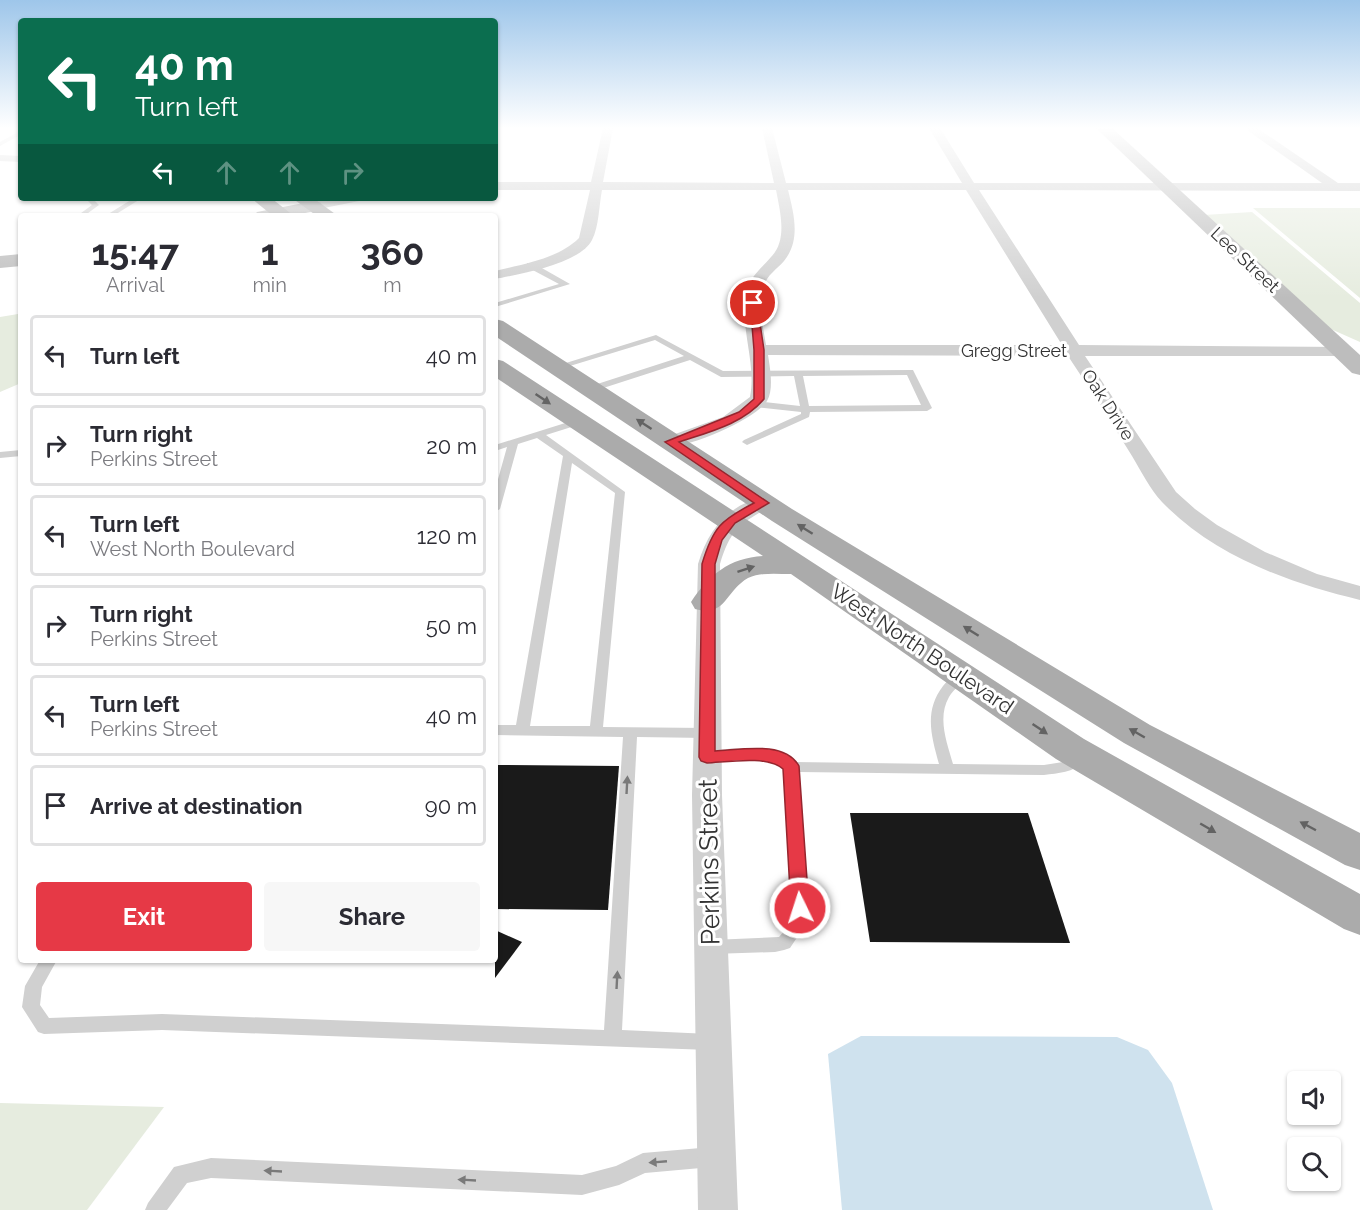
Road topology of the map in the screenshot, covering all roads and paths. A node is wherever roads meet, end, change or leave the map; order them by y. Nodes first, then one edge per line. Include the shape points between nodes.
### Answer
1 (498, 186) edge
2 (971, 186) junction
3 (1165, 186) junction
4 (1334, 186) joint
5 (596, 187) junction
6 (780, 187) junction
7 (1360, 187) edge
8 (91, 201) edge
9 (132, 201) edge
10 (263, 201) edge
11 (340, 201) edge
12 (315, 207) edge
13 (84, 213) edge
14 (113, 213) edge
15 (274, 213) edge
16 (286, 213) edge
17 (18, 260) edge
18 (0, 262) edge
19 (530, 265) junction
20 (498, 274) edge
21 (498, 304) edge
22 (498, 328) edge
23 (759, 350) junction
24 (1073, 351) junction
25 (1342, 351) junction
26 (690, 357) junction
27 (557, 367) junction
28 (498, 368) edge
29 (1360, 368) edge
30 (760, 372) junction
31 (798, 372) junction
32 (591, 389) junction
33 (755, 404) junction
34 (805, 409) junction
35 (578, 422) junction
36 (539, 435) junction
37 (671, 442) junction
38 (747, 442) dead end
39 (513, 443) junction
40 (498, 447) edge
41 (18, 453) edge
42 (0, 455) edge
43 (568, 455) junction
44 (498, 498) edge
45 (763, 503) junction
46 (730, 520) junction
47 (798, 565) junction
48 (1360, 594) edge
49 (707, 602) junction
50 (961, 675) junction
51 (498, 730) edge
52 (522, 730) junction
53 (596, 731) junction
54 (630, 732) junction
55 (707, 745) junction
56 (1082, 756) junction
57 (791, 766) junction
58 (948, 769) junction
59 (1360, 853) edge
60 (1360, 915) edge
61 (711, 947) junction
62 (47, 963) edge
63 (613, 1038) junction
64 (714, 1042) junction
65 (717, 1157) junction
66 (155, 1210) edge
67 (718, 1210) edge

1 - 5 street
2 - 3 street
2 - 6 street
2 - 24 street, Oak Drive
3 - 4 street
3 - 25 street, Lee Street
4 - 7 street
5 - 6 street
5 - 19 street via 582,244
6 - 23 street via 789,237 780,256 761,274 756,285 753,303
8 - 13 lane via 96,205
9 - 14 lane
10 - 15 main road
11 - 12 street
12 - 16 street
17 - 18 street
19 - 20 street
19 - 21 lane via 566,284
22 - 27 main road, West North Boulevard
23 - 24 street, Gregg Street
23 - 30 street
24 - 25 street, Gregg Street
24 - 48 street, Oak Drive via 1153,476 1186,514 1277,566
25 - 29 street, Lee Street
26 - 27 lane via 656,337
26 - 30 lane via 721,374
26 - 32 lane
27 - 32 main road, West North Boulevard
28 -> 35 main road, West North Boulevard
30 - 31 lane
30 - 33 street via 761,392
31 - 34 lane
31 - 34 lane via 910,372 927,408
37 -> 32 main road, West North Boulevard
33 - 34 lane
33 - 37 street via 722,424
34 - 38 lane via 804,418
35 - 36 lane
35 - 46 main road, West North Boulevard
36 - 39 lane
36 - 43 lane
37 - 45 main road, West North Boulevard
39 - 40 lane
39 - 44 lane
41 - 42 lane
43 - 52 lane
43 - 53 lane via 620,492
45 - 46 street, Perkins Street
59 -> 45 main road, West North Boulevard via 1137,734
46 - 47 main road, West North Boulevard
46 - 49 street, Perkins Street via 715,540
49 -> 47 main road via 728,576 747,567
47 - 50 main road, West North Boulevard
49 - 55 street, Perkins Street
50 -> 56 main road, West North Boulevard
50 - 58 lane via 945,689 938,712 937,731
51 - 52 lane
52 - 53 lane
53 - 54 lane
54 - 55 lane
63 -> 54 lane
55 - 57 lane via 782,758
55 - 61 street, Perkins Street
56 - 58 lane via 1066,767 1044,770
56 -> 60 main road, West North Boulevard
57 - 58 lane
57 - 61 lane via 800,908 792,933 784,943 775,945
61 - 64 street, Perkins Street
62 - 63 lane via 34,986 31,1007 44,1026 162,1022
63 - 64 lane
64 - 65 street, Perkins Street
65 -> 66 lane via 643,1163 582,1185 211,1168 181,1174
65 - 67 street, Perkins Street

